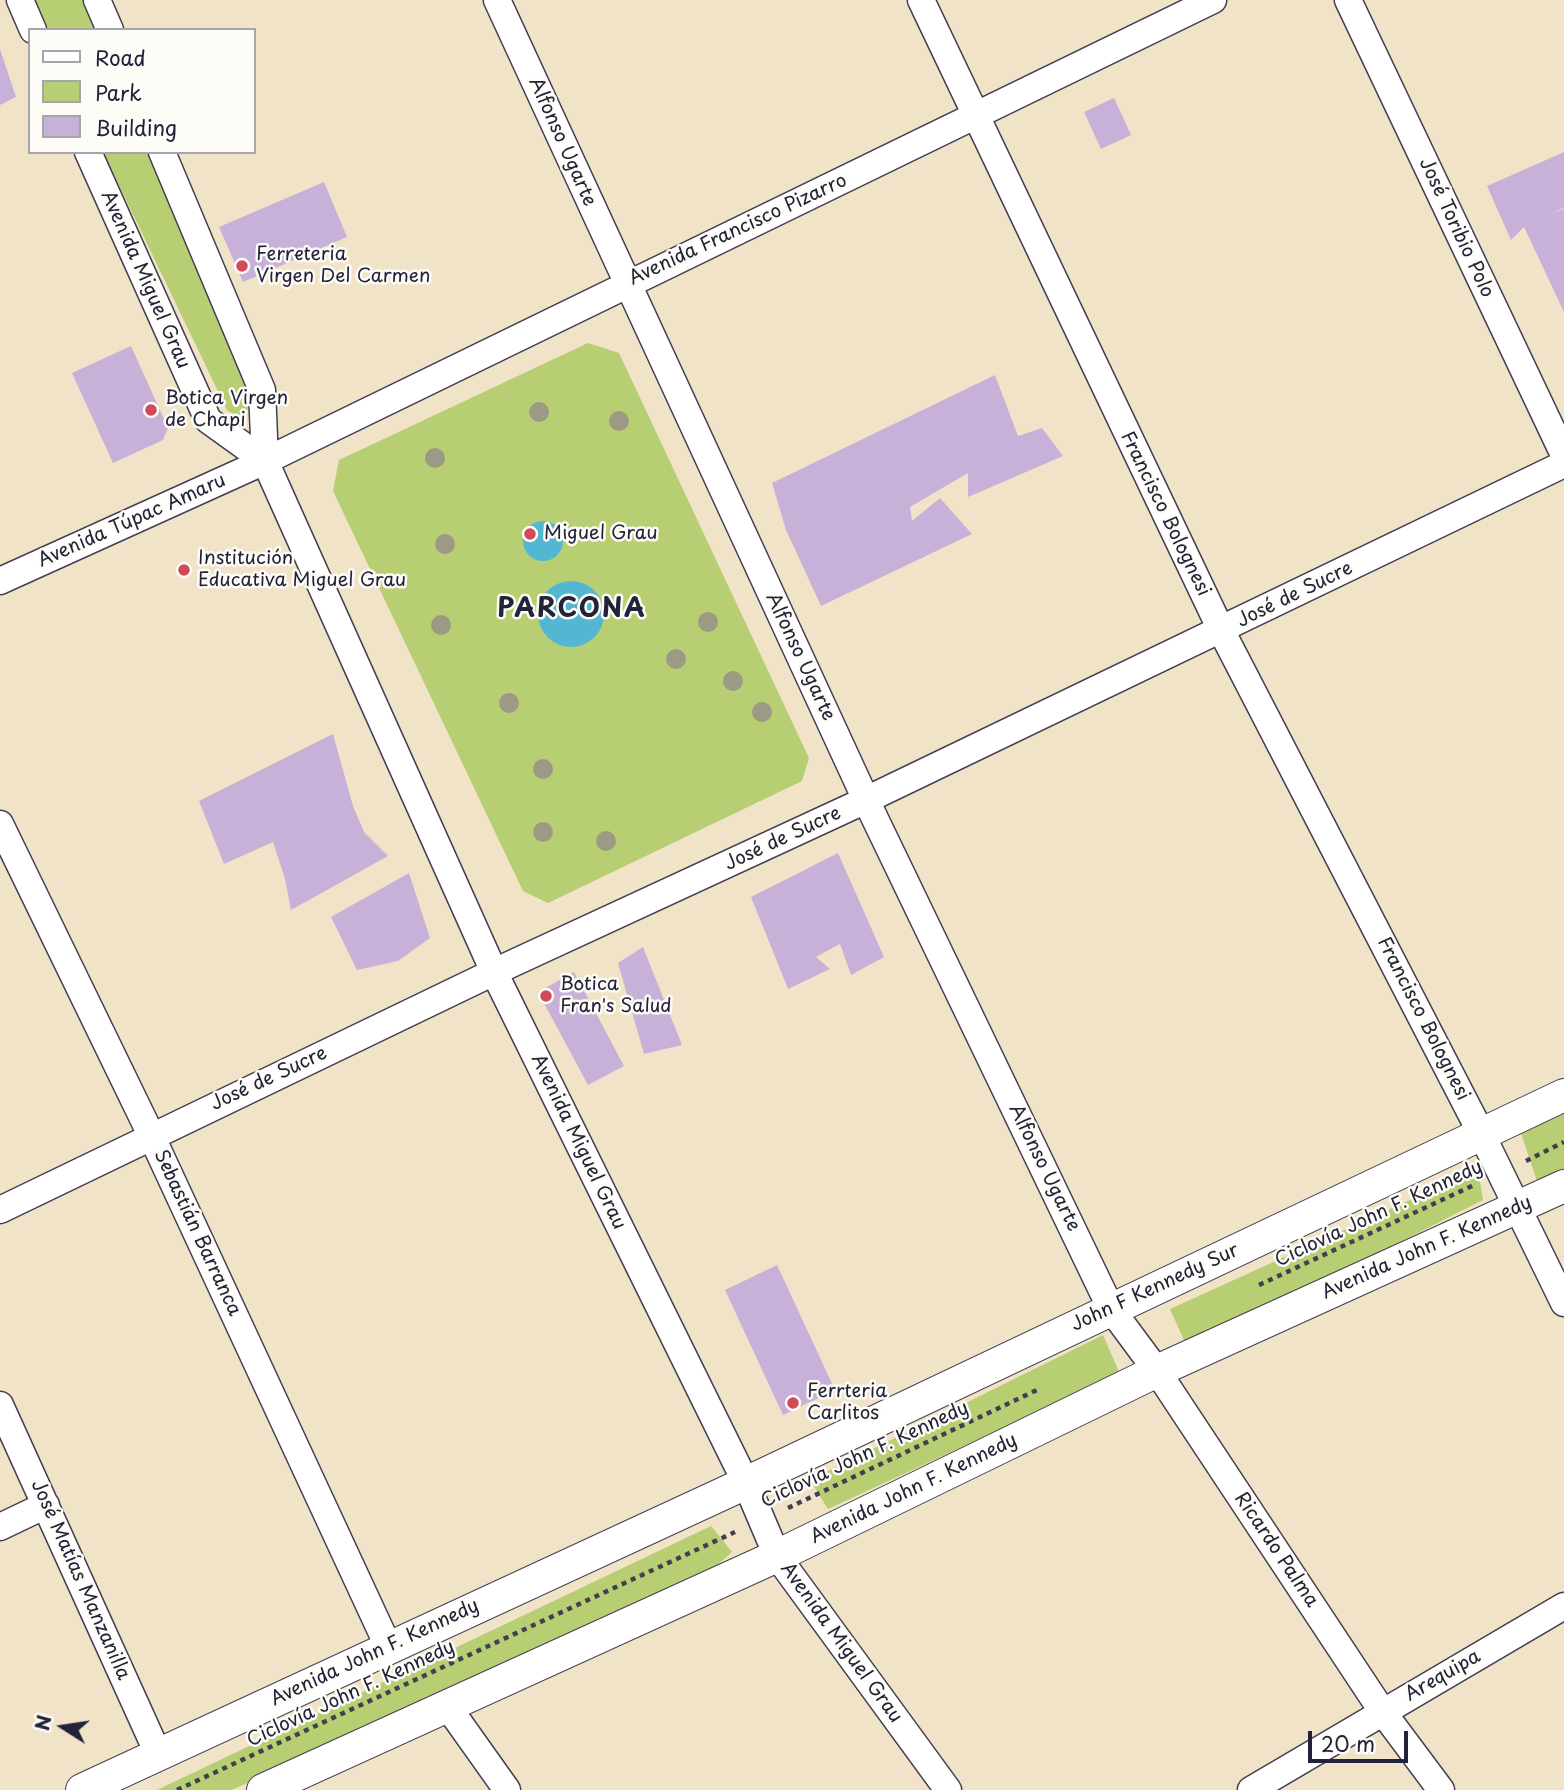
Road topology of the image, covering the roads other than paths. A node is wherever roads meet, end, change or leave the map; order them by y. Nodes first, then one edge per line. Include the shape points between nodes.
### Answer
1 (20, 0) edge
2 (97, 0) edge
3 (498, 0) edge
4 (921, 0) edge
5 (1213, 0) edge
6 (1348, 0) edge
7 (32, 28) edge
8 (109, 28) edge
9 (975, 117) junction
10 (89, 154) edge
11 (163, 154) edge
12 (625, 283) junction
13 (1564, 456) edge
14 (265, 461) junction
15 (1564, 464) edge
16 (0, 581) edge
17 (1221, 630) junction
18 (866, 800) junction
19 (0, 824) edge
20 (494, 972) junction
21 (1564, 1095) edge
22 (1481, 1133) junction
23 (151, 1135) junction
24 (1564, 1186) edge
25 (1518, 1206) junction
26 (0, 1210) edge
27 (1564, 1303) edge
28 (1111, 1309) junction
29 (1157, 1371) junction
30 (0, 1405) edge
31 (746, 1483) junction
32 (46, 1505) junction
33 (0, 1527) edge
34 (777, 1556) junction
35 (1564, 1606) edge
36 (388, 1646) junction
37 (448, 1707) junction
38 (1382, 1711) junction
39 (159, 1756) junction
40 (82, 1790) edge
41 (263, 1790) edge
42 (507, 1790) edge
43 (948, 1790) edge
44 (1251, 1790) edge
45 (1441, 1790) edge

1 - 7 street
2 - 8 street
3 - 12 street, Alfonso Ugarte
4 - 9 street, Francisco Bolognesi
5 - 9 street, Avenida Francisco Pizarro
6 - 13 street, José Toribio Polo
9 - 12 street, Avenida Francisco Pizarro
9 - 17 street, Francisco Bolognesi
10 - 14 street, Avenida Miguel Grau via 208,420
11 - 14 street, Avenida Miguel Grau via 262,390
12 - 14 street, Avenida Francisco Pizarro
12 - 18 street, Alfonso Ugarte
14 - 16 street, Avenida Túpac Amaru
14 - 20 street, Avenida Miguel Grau
15 - 17 street, José de Sucre
17 - 18 street, José de Sucre
17 - 22 street, Francisco Bolognesi
18 - 20 street, José de Sucre
18 - 28 street, Alfonso Ugarte
19 - 23 street, Sebastián Barranca
20 - 23 street, José de Sucre
20 - 31 street, Avenida Miguel Grau
21 - 22 street, John F Kennedy Sur
22 - 25 street, Francisco Bolognesi
22 - 28 street, John F Kennedy Sur
23 - 26 street, José de Sucre
23 - 36 street, Sebastián Barranca
24 - 25 street, Avenida John F. Kennedy
25 - 27 street, Francisco Bolognesi
25 - 29 street, Avenida John F. Kennedy
28 - 29 street, Ricardo Palma
28 - 31 street, John F Kennedy Sur
29 - 34 street, Avenida John F. Kennedy
29 - 38 street, Ricardo Palma
30 - 32 street, José Matías Manzanilla
31 - 34 street, Avenida Miguel Grau
31 - 36 street, Avenida John F. Kennedy
32 - 33 street
32 - 39 street, José Matías Manzanilla
34 - 37 street, Avenida John F. Kennedy
34 - 43 street, Avenida Miguel Grau
35 - 38 street, Arequipa
36 - 39 street, Avenida John F. Kennedy
37 - 41 street, Avenida John F. Kennedy
37 - 42 street
38 - 44 street, Arequipa
38 - 45 street, Ricardo Palma
39 - 40 street, Avenida John F. Kennedy

